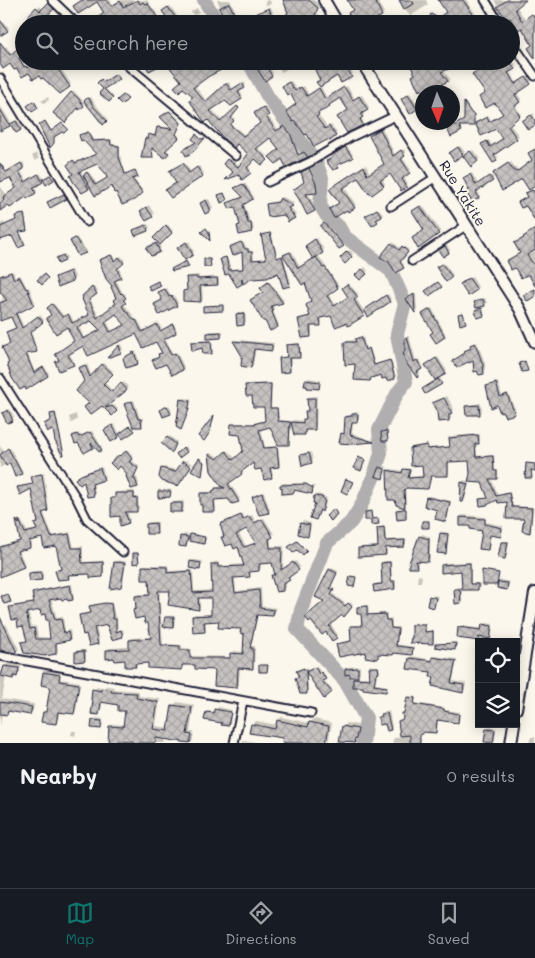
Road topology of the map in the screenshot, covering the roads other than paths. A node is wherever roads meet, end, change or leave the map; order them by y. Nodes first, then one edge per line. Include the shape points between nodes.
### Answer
1 (52, 0) edge
2 (324, 0) edge
3 (485, 0) edge
4 (68, 15) edge
5 (333, 15) edge
6 (494, 15) edge
7 (520, 54) edge
8 (133, 70) edge
9 (367, 70) edge
10 (535, 76) edge
11 (0, 78) edge
12 (397, 115) junction
13 (236, 156) dead end
14 (436, 177) junction
15 (268, 182) dead end
16 (391, 206) dead end
17 (87, 222) dead end
18 (467, 225) junction
19 (412, 261) dead end
20 (535, 342) edge
21 (0, 378) edge
22 (123, 552) dead end
23 (535, 593) edge
24 (0, 656) edge
25 (520, 685) edge
26 (243, 701) junction
27 (310, 713) dead end
28 (513, 728) edge
29 (234, 743) edge
30 (511, 743) edge

1 - 4 street
2 - 5 main road
3 - 6 street
7 - 10 street
8 - 13 street
9 - 12 main road, Rue Yakite
11 - 17 street
12 - 14 main road, Rue Yakite
12 - 15 street
14 - 16 street
14 - 18 main road, Rue Yakite
18 - 19 street
18 - 20 main road, Rue Yakite via 520,309
21 - 22 street via 78,499 87,519
23 - 25 main road
24 - 26 street
26 - 27 street
26 - 29 street
28 - 30 main road

